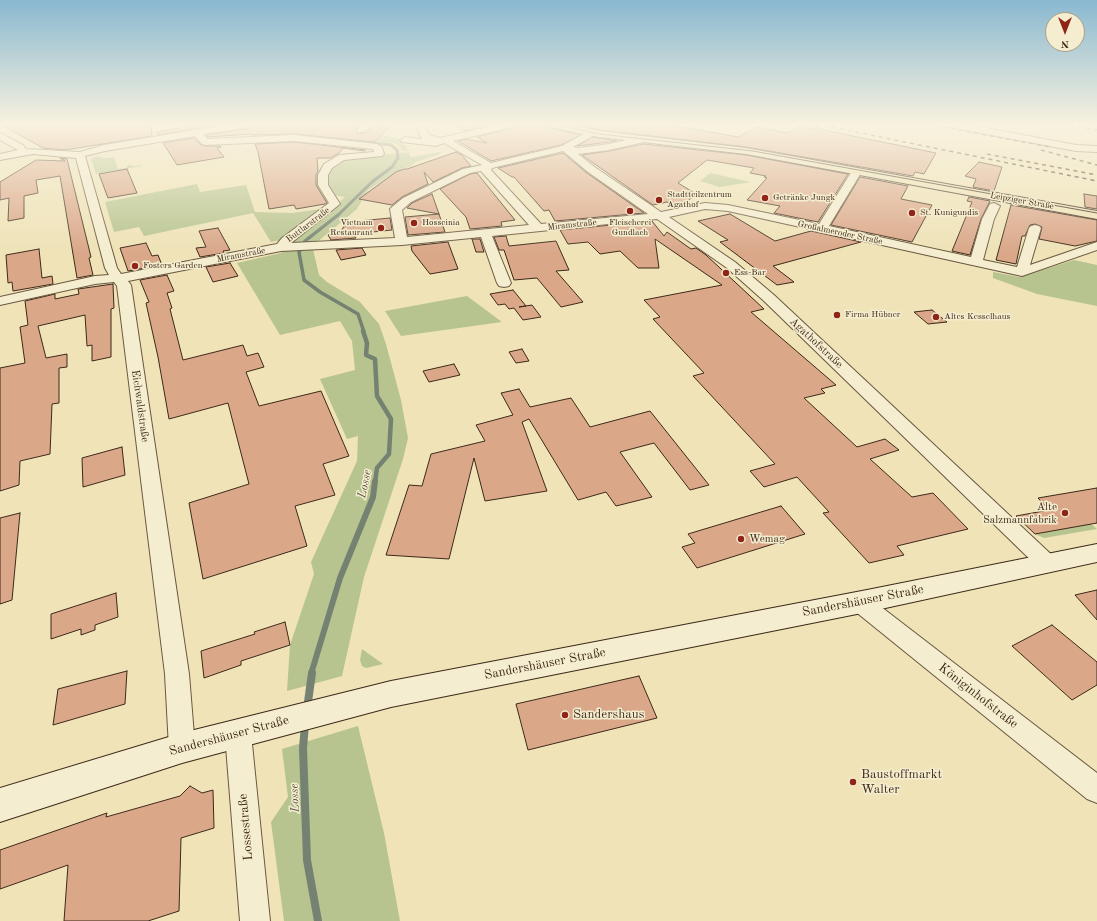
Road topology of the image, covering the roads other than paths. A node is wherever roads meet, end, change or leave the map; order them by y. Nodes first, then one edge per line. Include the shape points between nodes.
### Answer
1 (83, 167) edge
2 (327, 167) edge
3 (485, 167) edge
4 (488, 167) edge
5 (588, 167) edge
6 (834, 167) edge
7 (862, 167) edge
8 (857, 171) junction
9 (994, 206) dead end
10 (1097, 208) edge
11 (1097, 215) edge
12 (658, 216) junction
13 (538, 228) junction
14 (822, 228) junction
15 (1035, 228) dead end
16 (485, 233) junction
17 (402, 241) junction
18 (1097, 246) edge
19 (284, 247) junction
20 (976, 262) junction
21 (1022, 272) junction
22 (119, 279) junction
23 (504, 283) dead end
24 (0, 301) edge
25 (1097, 553) edge
26 (1047, 563) junction
27 (859, 602) junction
28 (238, 734) junction
29 (182, 748) junction
30 (1097, 790) edge
31 (0, 805) edge
32 (255, 921) edge

1 - 22 street, Eichwaldstraße via 111,268
2 - 19 street, Buttlarstraße via 323,175 323,185 335,204 286,241
3 - 17 street via 467,172 407,200 396,209
4 - 13 street via 486,170
5 - 12 street, Agathofstraße
6 - 8 main road, Leipziger Straße
7 - 10 main road, Leipziger Straße
8 - 11 main road, Leipziger Straße
8 - 14 street
9 - 20 street
12 - 13 street, Miramstraße
12 - 14 street, Großalmeroder Straße via 705,206 728,208
12 - 26 street, Agathofstraße via 731,264
13 - 16 street, Miramstraße
14 - 20 street, Großalmeroder Straße
15 - 21 street
16 - 17 street, Miramstraße
16 - 23 street
17 - 19 street, Miramstraße
18 - 21 street
19 - 22 street, Miramstraße
20 - 21 street, Großalmeroder Straße
22 - 24 street, Miramstraße via 95,280
22 - 29 street, Eichwaldstraße via 124,285 129,316 177,674
25 - 26 main road, Sandershäuser Straße
26 - 27 main road, Sandershäuser Straße
27 - 28 main road, Sandershäuser Straße via 399,692
27 - 30 street, Königinhofstraße
28 - 29 main road, Sandershäuser Straße
28 - 32 street, Lossestraße
29 - 31 main road, Sandershäuser Straße

